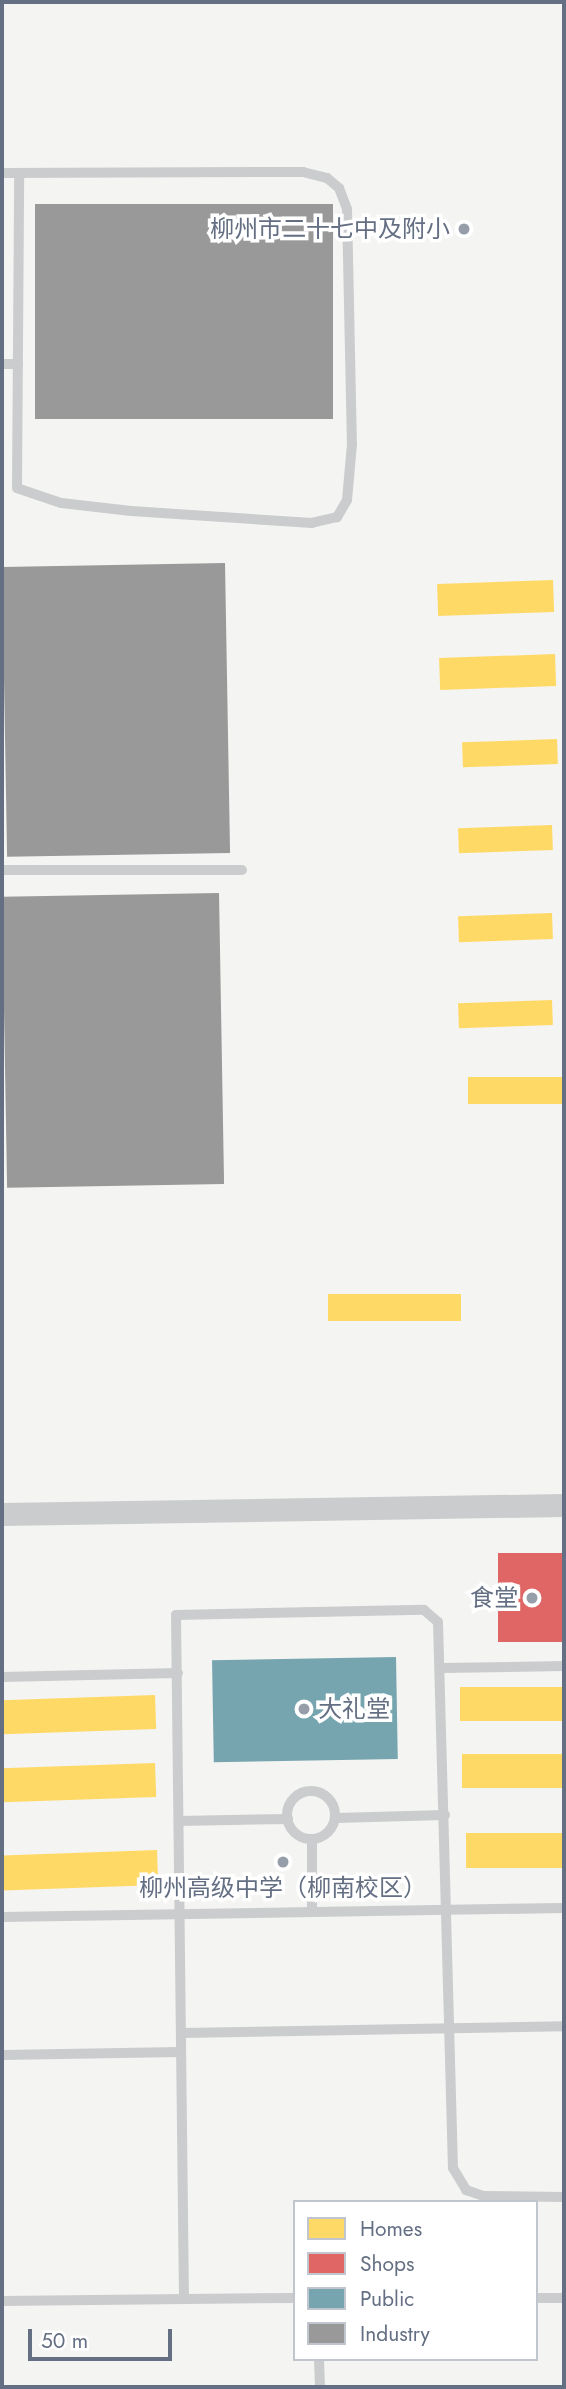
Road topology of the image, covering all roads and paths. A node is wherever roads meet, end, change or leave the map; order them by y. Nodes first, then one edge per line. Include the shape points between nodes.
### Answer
1 (2, 173) edge
2 (19, 173) junction
3 (2, 364) edge
4 (18, 364) junction
5 (2, 870) edge
6 (242, 870) dead end
7 (564, 1505) edge
8 (2, 1514) edge
9 (564, 1666) edge
10 (442, 1668) junction
11 (178, 1673) junction
12 (2, 1676) edge
13 (445, 1815) junction
14 (336, 1818) junction
15 (288, 1819) junction
16 (179, 1821) junction
17 (312, 1840) junction
18 (564, 1908) edge
19 (447, 1910) junction
20 (312, 1912) junction
21 (180, 1914) junction
22 (2, 1917) edge
23 (564, 2026) edge
24 (449, 2028) junction
25 (181, 2033) junction
26 (181, 2052) junction
27 (2, 2055) edge
28 (564, 2197) edge
29 (293, 2298) edge
30 (538, 2298) edge
31 (564, 2298) edge
32 (184, 2299) junction
33 (2, 2301) edge
34 (319, 2361) edge
35 (320, 2387) edge

1 - 2 lane
2 - 4 lane
2 - 4 lane via 303,172 327,178 339,188 347,209 352,444 347,500 337,517 312,523 73,505 18,488
3 - 4 lane
5 - 6 lane
7 - 8 street
9 - 10 lane
10 - 11 lane via 438,1622 424,1610 400,1610 176,1615
10 - 13 lane
11 - 12 lane
11 - 16 lane
13 - 14 lane
13 - 19 lane
14 - 15 lane via 332,1802 312,1791 292,1801
14 - 17 lane via 329,1832
15 - 16 lane
15 - 17 lane via 293,1831
16 - 21 lane
17 - 20 lane
18 - 19 lane
19 - 20 lane
19 - 24 lane
20 - 21 lane
21 - 22 lane
21 - 25 lane
23 - 24 lane
24 - 25 lane
24 - 28 lane via 450,2150 458,2180 466,2190 483,2196
25 - 26 lane
26 - 27 lane
26 - 32 lane
29 - 32 lane
30 - 31 lane
32 - 33 lane
34 - 35 lane

